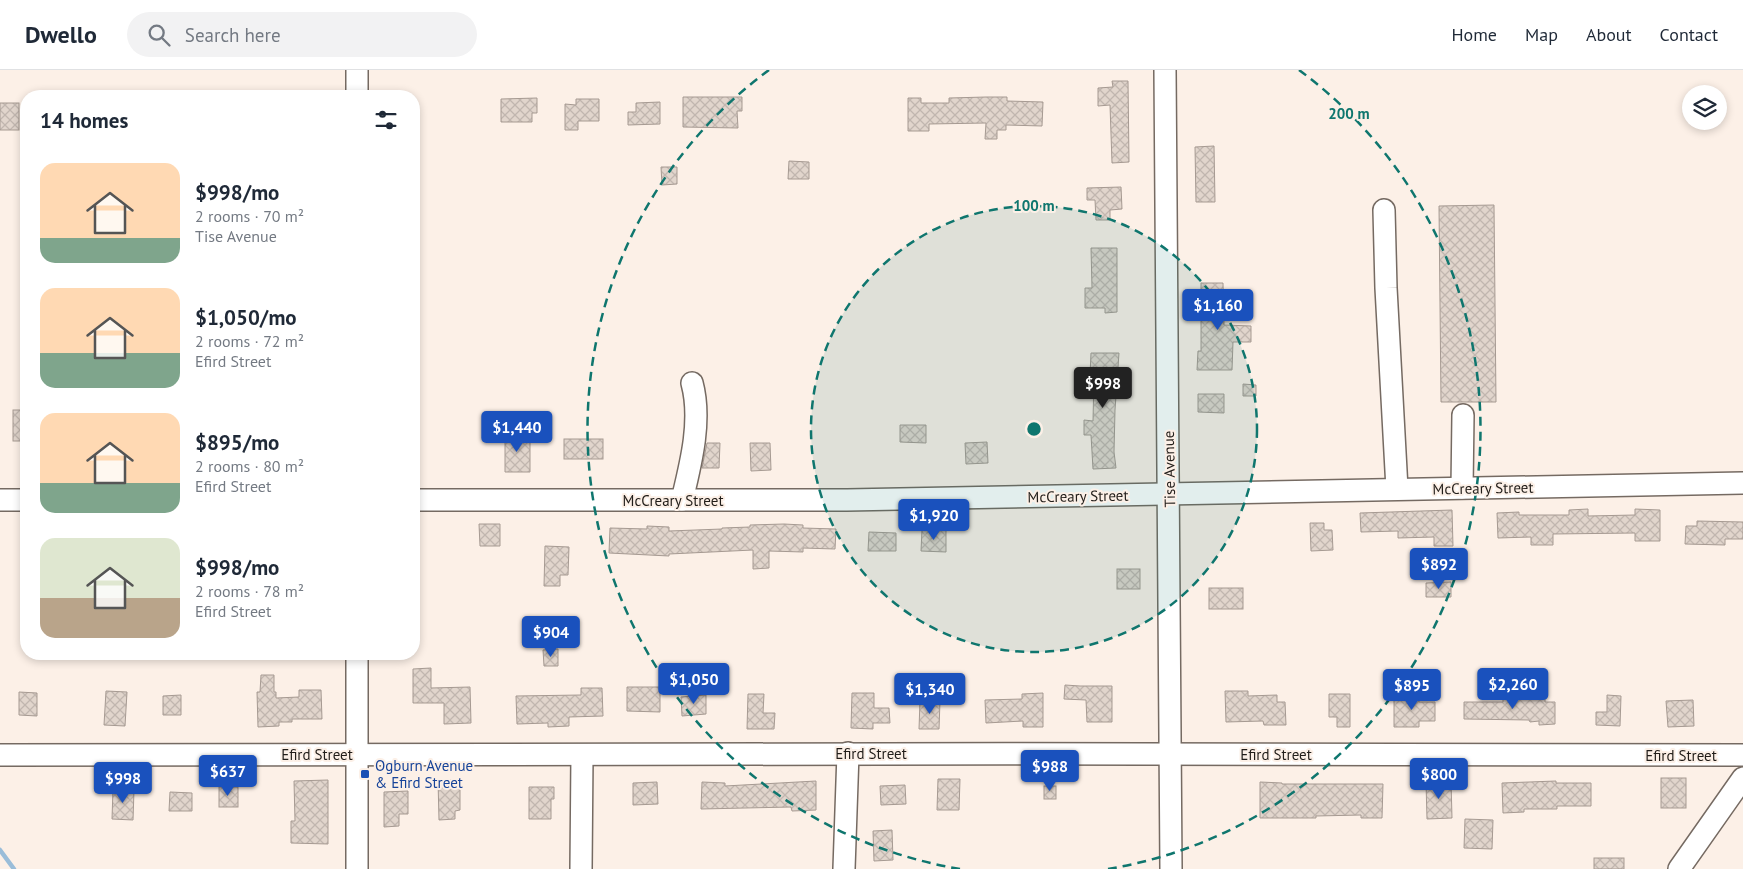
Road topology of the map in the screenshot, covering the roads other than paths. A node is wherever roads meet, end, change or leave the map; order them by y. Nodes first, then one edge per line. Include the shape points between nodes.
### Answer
1 (357, 70) edge
2 (1165, 70) edge
3 (356, 90) edge
4 (1384, 210) dead end
5 (692, 383) dead end
6 (1463, 415) dead end
7 (1743, 483) edge
8 (1462, 488) junction
9 (1397, 490) junction
10 (1169, 494) junction
11 (0, 500) edge
12 (20, 500) edge
13 (420, 500) edge
14 (682, 500) junction
15 (357, 660) edge
16 (848, 753) junction
17 (1171, 753) junction
18 (358, 754) junction
19 (0, 755) edge
20 (582, 755) junction
21 (1743, 756) edge
22 (1743, 778) edge
23 (357, 869) edge
24 (581, 869) edge
25 (844, 869) edge
26 (1172, 869) edge
27 (1679, 869) edge

1 - 3 street
2 - 10 street, Tise Avenue
4 - 9 street
5 - 14 street via 696,401 694,436
6 - 8 street
7 - 8 street, McCreary Street
8 - 9 street, McCreary Street
9 - 10 street, McCreary Street
10 - 14 street, McCreary Street
10 - 17 street, Tise Avenue
11 - 12 street
13 - 14 street, McCreary Street
15 - 18 street
16 - 17 street, Efird Street
16 - 20 street, Efird Street
16 - 25 street
17 - 21 street, Efird Street
17 - 26 street, Tise Avenue
18 - 19 street, Efird Street
18 - 20 street, Efird Street
18 - 23 street
20 - 24 street
22 - 27 street

